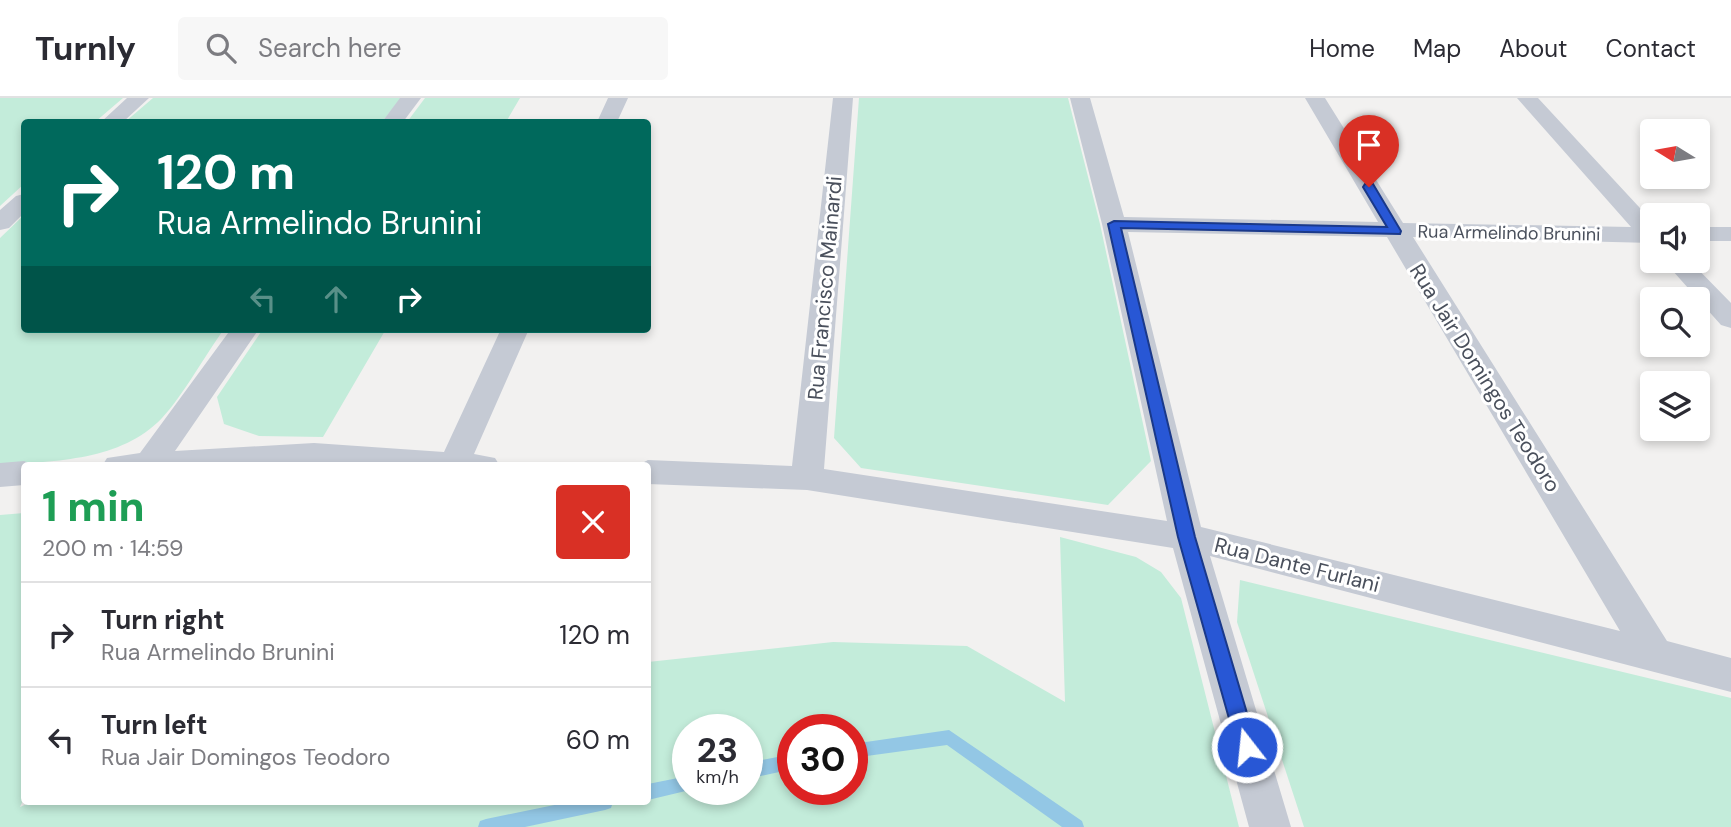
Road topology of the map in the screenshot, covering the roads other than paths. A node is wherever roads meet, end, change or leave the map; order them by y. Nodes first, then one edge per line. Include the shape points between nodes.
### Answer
1 (139, 98) edge
2 (411, 98) edge
3 (618, 98) edge
4 (843, 98) edge
5 (1080, 98) edge
6 (1315, 98) edge
7 (1527, 98) edge
8 (114, 119) edge
9 (394, 119) edge
10 (608, 119) edge
11 (21, 204) edge
12 (1640, 222) edge
13 (0, 223) edge
14 (1114, 224) junction
15 (1395, 231) junction
16 (1710, 234) edge
17 (1731, 234) edge
18 (1640, 235) edge
19 (1687, 273) edge
20 (1731, 319) edge
21 (242, 333) edge
22 (514, 333) edge
23 (151, 462) edge
24 (168, 462) edge
25 (427, 462) edge
26 (470, 462) edge
27 (651, 472) edge
28 (21, 473) edge
29 (0, 475) edge
30 (807, 478) junction
31 (1187, 537) junction
32 (1656, 657) junction
33 (1731, 659) edge
34 (1731, 676) edge
35 (1270, 827) edge

1 - 8 street
2 - 9 street
3 - 10 street
4 - 30 street, Rua Francisco Mainardi
5 - 14 street
6 - 15 street, Rua Jair Domingos Teodoro
7 - 12 street
11 - 13 street
14 - 15 street, Rua Armelindo Brunini
14 - 31 street
15 - 18 street, Rua Armelindo Brunini
15 - 32 street, Rua Jair Domingos Teodoro
16 - 17 street
19 - 20 street
21 - 23 street
22 - 26 street
24 - 25 street via 314,454
27 - 30 street, Rua Dante Furlani
28 - 29 street
30 - 31 street, Rua Dante Furlani
31 - 32 street, Rua Dante Furlani
31 - 35 street
32 - 33 street
32 - 34 street, Rua Dante Furlani

